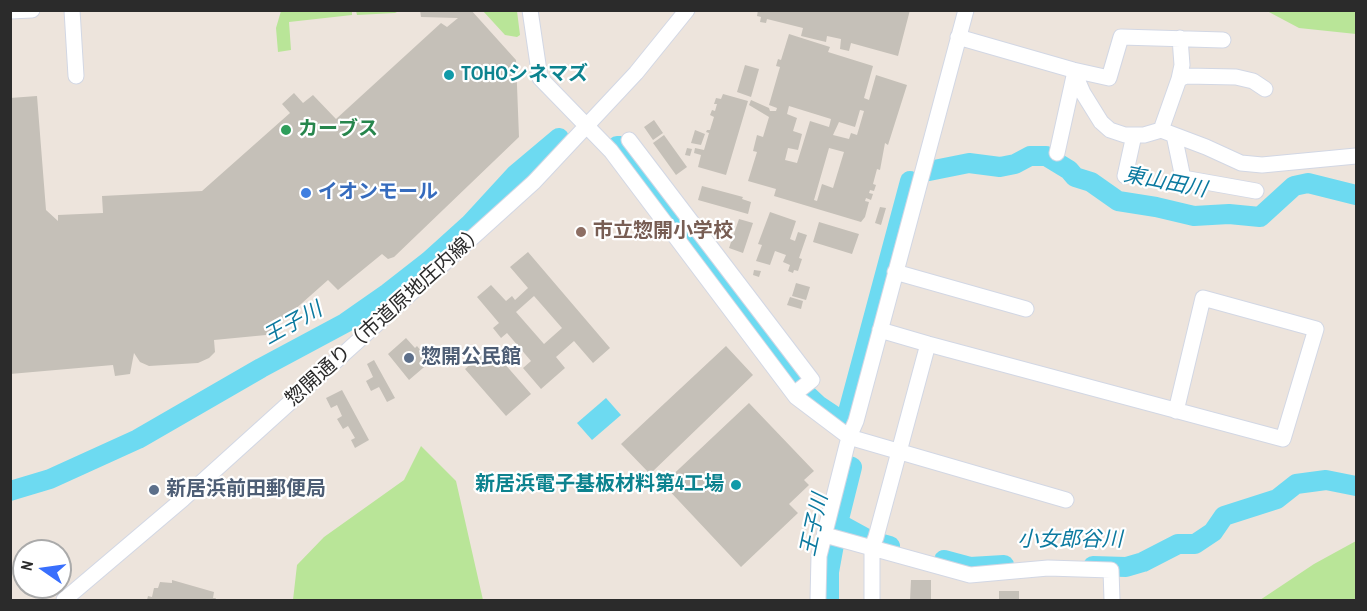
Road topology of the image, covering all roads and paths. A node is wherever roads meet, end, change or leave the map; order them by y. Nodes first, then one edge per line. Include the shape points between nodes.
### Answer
1 (32, 10) edge
2 (72, 10) edge
3 (530, 10) edge
4 (687, 10) edge
5 (966, 10) edge
6 (10, 11) edge
7 (958, 38) junction
8 (1180, 39) junction
9 (1223, 40) dead end
10 (1074, 73) junction
11 (76, 76) dead end
12 (1179, 79) junction
13 (1265, 89) dead end
14 (587, 126) junction
15 (1167, 133) junction
16 (1134, 135) junction
17 (629, 140) dead end
18 (1057, 153) dead end
19 (1356, 156) edge
20 (1125, 176) dead end
21 (1256, 191) dead end
22 (895, 272) junction
23 (1026, 309) dead end
24 (880, 330) junction
25 (928, 344) junction
26 (794, 394) junction
27 (1176, 411) junction
28 (849, 437) junction
29 (899, 452) junction
30 (1066, 500) dead end
31 (831, 536) junction
32 (874, 543) junction
33 (64, 600) edge
34 (818, 600) edge
35 (872, 600) edge
36 (1112, 600) edge

1 - 6 street
2 - 11 street
3 - 14 street via 540,78
4 - 14 street, 惣開通り（市道原地庄内線）
5 - 7 street
7 - 10 street
7 - 22 street
8 - 9 street
8 - 10 street via 1121,37 1109,78
8 - 12 street
10 - 16 street via 1101,122 1110,130
10 - 18 street
12 - 13 street via 1236,77
12 - 15 street
14 - 26 street via 611,152
14 - 33 street, 惣開通り（市道原地庄内線） via 534,182 183,499
15 - 16 street
15 - 19 street via 1241,163 1262,165
15 - 21 street via 1183,178
16 - 20 street
17 - 26 street via 812,380
22 - 23 street
22 - 24 street
24 - 25 street
24 - 28 street
25 - 27 street
25 - 29 street
26 - 28 street
27 - 27 street via 1283,439 1316,329 1203,298
28 - 29 street
28 - 31 street
29 - 30 street
29 - 32 street
31 - 32 street
31 - 34 street via 819,556
32 - 35 street
32 - 36 street via 970,575 1048,568 1111,570

